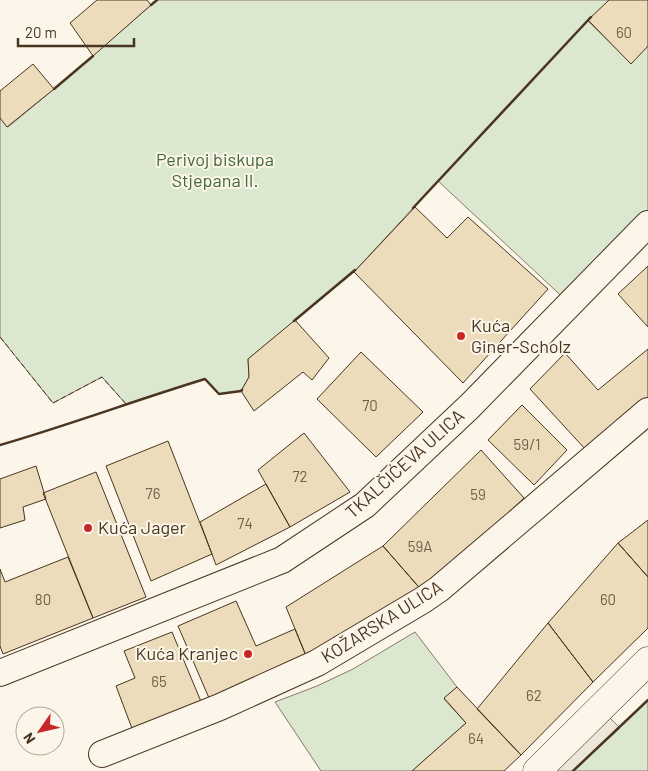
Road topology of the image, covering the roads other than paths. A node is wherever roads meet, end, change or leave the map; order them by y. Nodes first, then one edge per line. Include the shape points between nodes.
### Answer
1 (648, 224) edge
2 (648, 411) edge
3 (648, 661) edge
4 (0, 673) edge
5 (102, 754) dead end
6 (537, 771) edge

1 - 4 street, TKALČIĆEVA ULICA via 470,406 365,505 282,560
2 - 5 street, KOŽARSKA ULICA via 423,600 317,663 220,707
3 - 6 street

